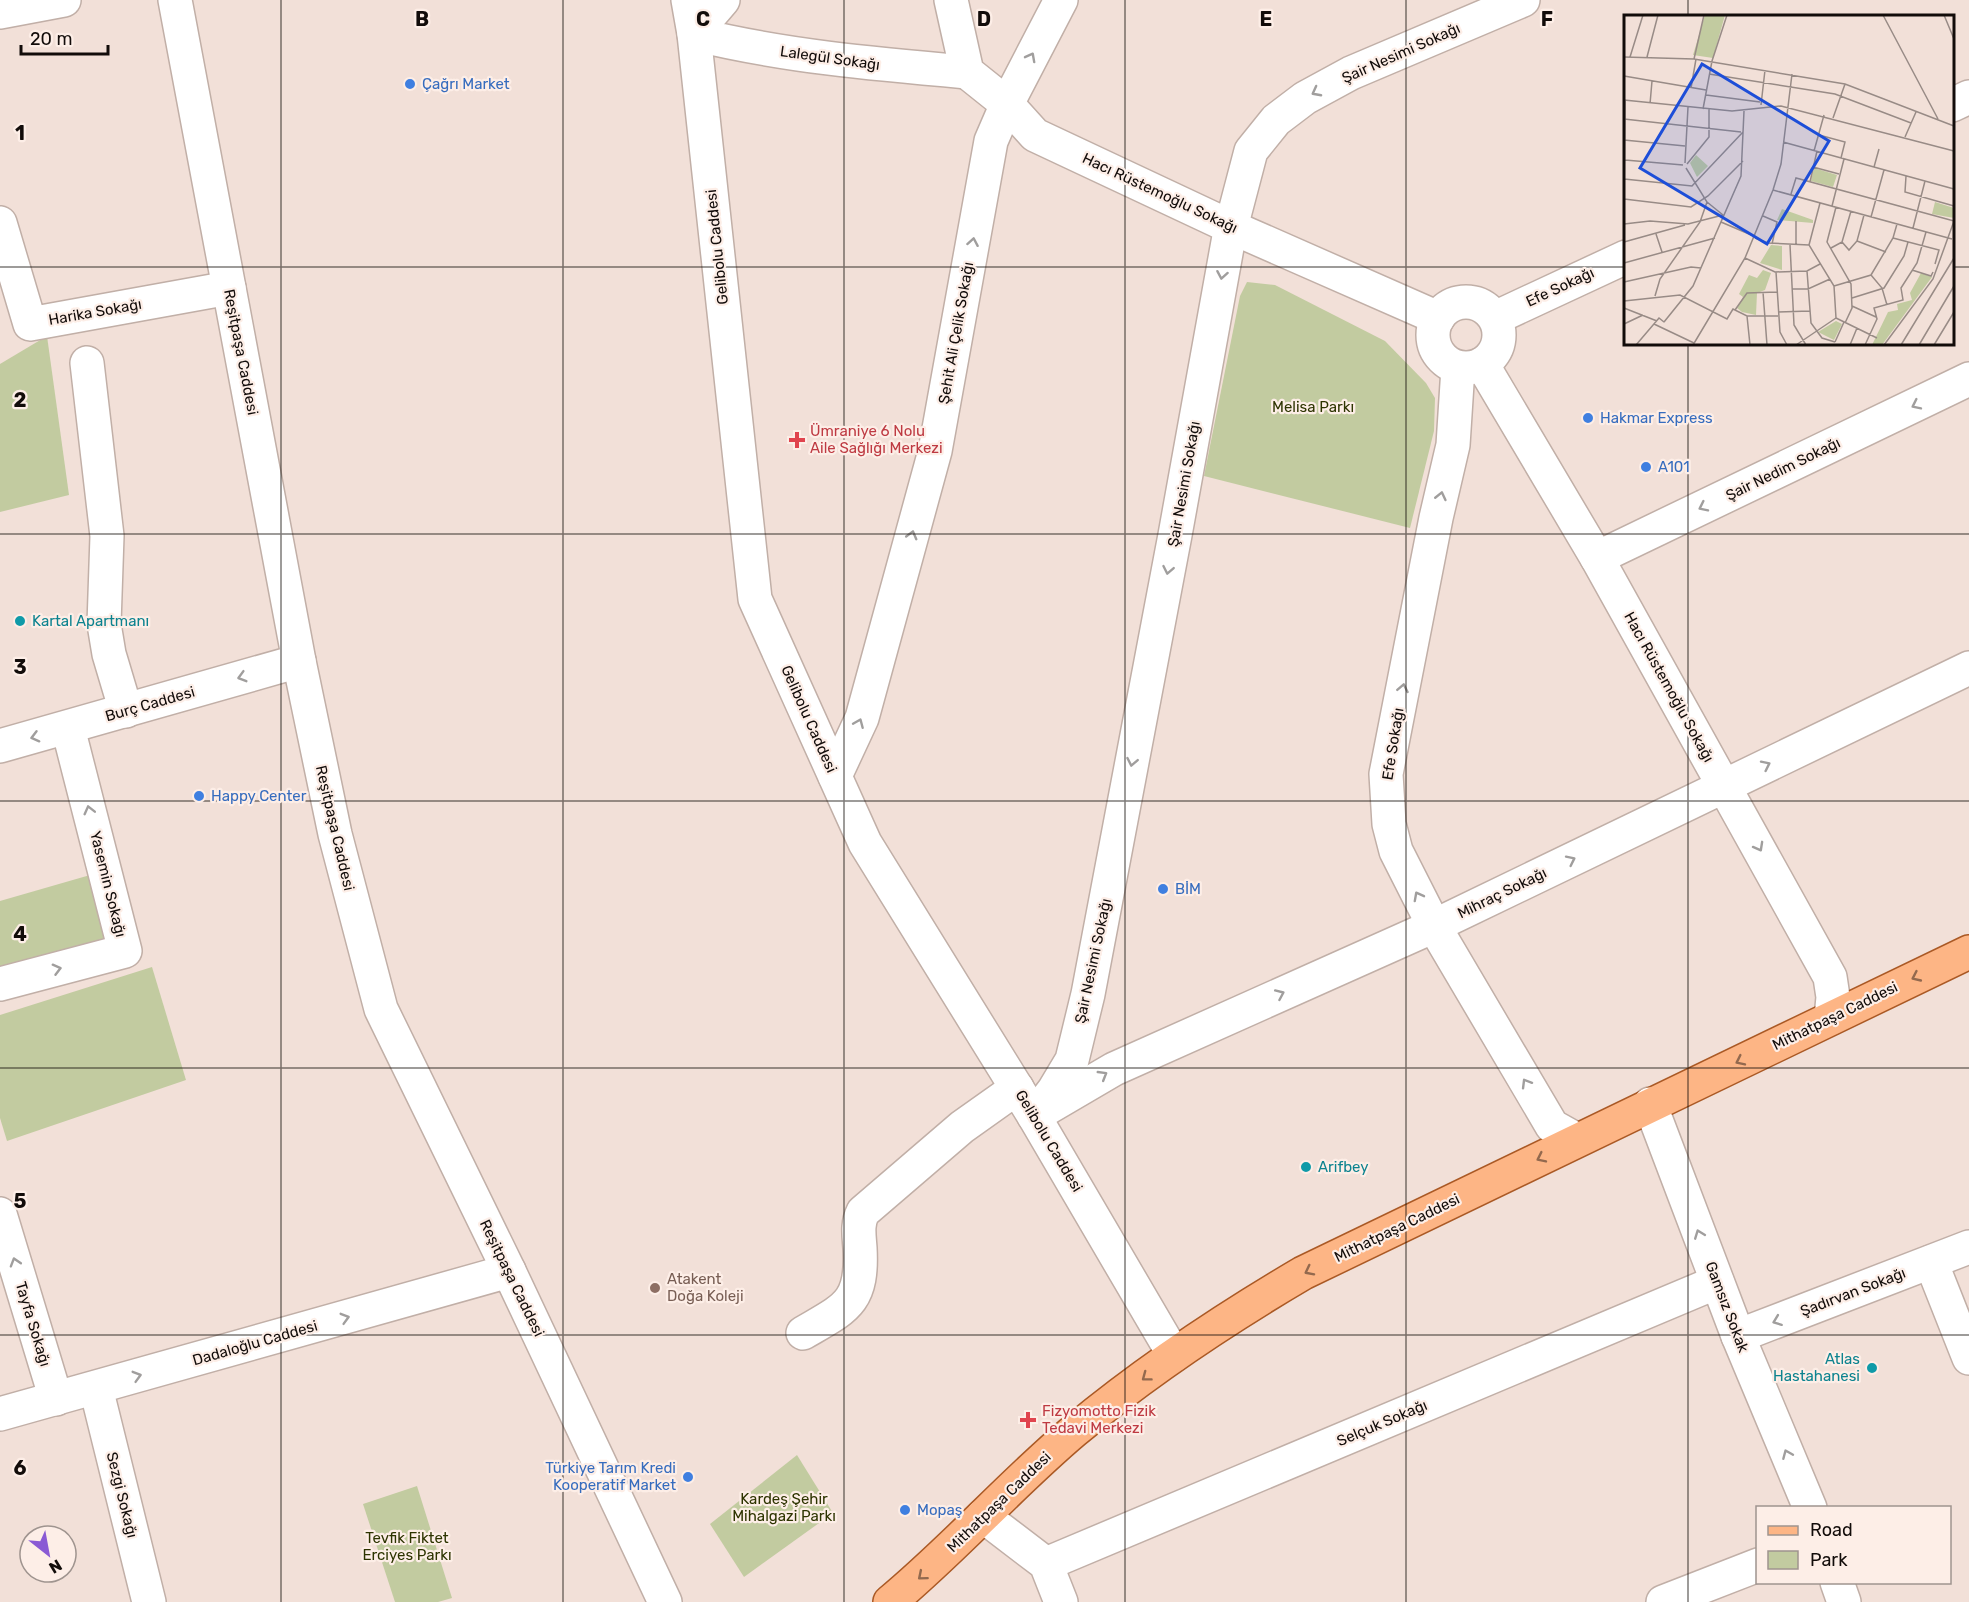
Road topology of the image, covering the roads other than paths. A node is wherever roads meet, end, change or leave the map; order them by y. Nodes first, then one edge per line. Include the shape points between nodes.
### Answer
1 (64, 0) edge
2 (175, 0) edge
3 (181, 0) edge
4 (688, 0) edge
5 (723, 0) edge
6 (951, 0) edge
7 (1061, 0) edge
8 (1522, 0) edge
9 (0, 12) edge
10 (694, 34) junction
11 (967, 72) junction
12 (1969, 97) edge
13 (1007, 104) junction
14 (1954, 104) edge
15 (0, 223) edge
16 (1231, 226) junction
17 (1624, 258) edge
18 (229, 288) junction
19 (1438, 318) junction
20 (1495, 318) junction
21 (87, 363) dead end
22 (1470, 366) junction
23 (1969, 379) edge
24 (1597, 558) junction
25 (299, 661) junction
26 (1969, 668) edge
27 (126, 711) junction
28 (68, 728) junction
29 (0, 746) edge
30 (835, 776) junction
31 (1724, 785) junction
32 (1434, 926) junction
33 (1969, 952) edge
34 (0, 984) edge
35 (1831, 1018) junction
36 (1017, 1088) junction
37 (1650, 1104) junction
38 (1034, 1116) junction
39 (1577, 1140) junction
40 (0, 1214) edge
41 (1969, 1247) edge
42 (1931, 1262) junction
43 (509, 1271) junction
44 (1717, 1282) junction
45 (802, 1333) dead end
46 (1738, 1336) junction
47 (1174, 1355) junction
48 (1969, 1358) edge
49 (96, 1388) junction
50 (56, 1399) junction
51 (0, 1414) edge
52 (1809, 1506) edge
53 (982, 1516) junction
54 (1046, 1564) junction
55 (1756, 1566) edge
56 (1838, 1584) edge
57 (144, 1601) edge
58 (664, 1602) edge
59 (890, 1602) edge
60 (1061, 1602) edge
61 (1663, 1602) edge
62 (1844, 1602) edge

1 - 9 street
2 - 3 street
2 - 18 street, Reşitpaşa Caddesi
4 - 10 street, Gelibolu Caddesi
5 - 10 street
6 - 11 street
13 -> 7 street, Şehit Ali Çelik Sokağı
8 -> 16 street, Şair Nesimi Sokağı via 1351,73 1305,98 1276,120 1251,152
10 - 11 street, Lalegül Sokağı via 755,48
10 - 30 street, Gelibolu Caddesi via 755,599
11 - 13 street, Hacı Rüstemoğlu Sokağı
12 - 14 street
13 - 16 street, Hacı Rüstemoğlu Sokağı via 1035,135
30 -> 13 street, Şehit Ali Çelik Sokağı via 862,718 935,451 991,141
15 - 18 street, Harika Sokağı via 30,324
16 - 19 street, Hacı Rüstemoğlu Sokağı
16 -> 38 street, Şair Nesimi Sokağı via 1088,994 1072,1060
17 - 20 street, Efe Sokağı
18 - 25 street, Reşitpaşa Caddesi
19 - 20 street via 1449,307 1463,302 1484,307
19 - 22 street via 1433,341 1437,352 1446,361
20 - 22 street via 1500,331 1496,351
21 - 27 street via 107,536 104,624
22 - 24 street, Hacı Rüstemoğlu Sokağı
32 -> 22 street, Efe Sokağı via 1396,851 1389,824 1386,774
23 -> 24 street, Şair Nedim Sokağı
24 - 31 street, Hacı Rüstemoğlu Sokağı
25 -> 27 street, Burç Caddesi
25 - 43 street, Reşitpaşa Caddesi via 335,834 381,1009
31 -> 26 street, Mihraç Sokağı
27 - 28 street, Burç Caddesi
28 -> 29 street, Burç Caddesi
34 -> 28 street, Yasemin Sokağı via 124,951
30 - 36 street, Gelibolu Caddesi via 865,843
32 -> 31 street, Mihraç Sokağı
31 -> 35 street, Hacı Rüstemoğlu Sokağı via 1830,977
38 -> 32 street, Mihraç Sokağı via 1114,1069
39 -> 32 street, Efe Sokağı via 1552,1126
33 -> 35 main road, Mithatpaşa Caddesi
35 -> 37 main road, Mithatpaşa Caddesi
36 - 38 street, Gelibolu Caddesi
36 - 45 street via 962,1127 863,1212 858,1227 860,1281 853,1299
37 - 39 main road, Mithatpaşa Caddesi
44 -> 37 street, Gamsız Sokak
38 - 47 street, Gelibolu Caddesi
39 -> 47 main road, Mithatpaşa Caddesi via 1303,1273
50 -> 40 street, Tayfa Sokağı
41 - 42 street, Şadırvan Sokağı
42 -> 46 street, Şadırvan Sokağı
42 - 48 street
49 -> 43 street, Dadaloğlu Caddesi
43 - 58 street, Reşitpaşa Caddesi
44 - 46 street, Gamsız Sokak
44 - 54 street, Selçuk Sokağı
52 -> 46 street, Gamsız Sokak
47 -> 53 main road, Mithatpaşa Caddesi via 1074,1432
49 - 50 street, Dadaloğlu Caddesi
49 - 57 street, Sezgi Sokağı
50 - 51 street, Dadaloğlu Caddesi
53 - 54 street
53 -> 59 main road, Mithatpaşa Caddesi via 929,1570
54 - 60 street
55 - 61 street
56 - 62 street

